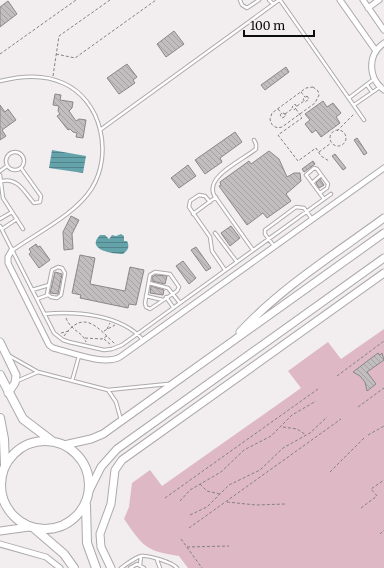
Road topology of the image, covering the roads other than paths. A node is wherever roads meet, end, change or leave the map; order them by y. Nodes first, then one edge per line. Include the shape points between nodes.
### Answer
1 (240, 0) edge
2 (259, 0) edge
3 (270, 0) edge
4 (280, 0) edge
5 (340, 0) edge
6 (379, 0) edge
7 (365, 1) edge
8 (274, 4) junction
9 (368, 8) junction
10 (384, 30) edge
11 (384, 43) edge
12 (376, 51) junction
13 (374, 79) junction
14 (0, 81) edge
15 (367, 85) junction
16 (382, 89) edge
17 (372, 92) junction
18 (349, 98) junction
19 (354, 105) junction
20 (364, 120) dead end
21 (100, 130) junction
22 (254, 140) dead end
23 (7, 166) junction
24 (21, 168) junction
25 (384, 168) edge
26 (0, 171) edge
27 (0, 175) edge
28 (322, 175) junction
29 (2, 181) junction
30 (312, 182) junction
31 (320, 193) junction
32 (331, 194) dead end
33 (216, 197) junction
34 (324, 199) junction
35 (210, 202) junction
36 (12, 212) junction
37 (307, 212) junction
38 (193, 214) junction
39 (384, 218) edge
40 (0, 219) edge
41 (17, 219) junction
42 (312, 220) junction
43 (1, 227) edge
44 (23, 229) dead end
45 (215, 233) dead end
46 (384, 233) edge
47 (268, 239) junction
48 (274, 247) junction
49 (12, 250) junction
50 (253, 250) junction
51 (384, 258) edge
52 (237, 262) junction
53 (225, 270) junction
54 (384, 273) edge
55 (149, 283) junction
56 (49, 285) junction
57 (32, 290) junction
58 (173, 293) junction
59 (48, 295) junction
60 (146, 296) junction
61 (166, 297) junction
62 (37, 299) junction
63 (163, 300) junction
64 (180, 303) junction
65 (173, 308) junction
66 (44, 314) junction
67 (137, 333) junction
68 (143, 340) junction
69 (0, 342) edge
70 (231, 343) junction
71 (6, 353) junction
72 (80, 355) junction
73 (38, 372) junction
74 (0, 375) edge
75 (72, 380) junction
76 (15, 383) junction
77 (174, 383) junction
78 (108, 390) junction
79 (8, 393) junction
80 (171, 410) junction
81 (0, 418) edge
82 (178, 419) junction
83 (121, 421) junction
84 (53, 442) junction
85 (64, 445) junction
86 (6, 465) junction
87 (90, 489) junction
88 (0, 491) edge
89 (86, 502) junction
90 (32, 528) junction
91 (0, 531) edge
92 (0, 544) edge
93 (141, 556) junction
94 (157, 560) junction
95 (140, 564) junction
96 (60, 568) edge
97 (74, 568) edge
98 (96, 568) edge
99 (111, 568) edge
100 (121, 568) edge
101 (130, 568) edge
102 (144, 568) edge
103 (160, 568) edge
104 (177, 568) edge

1 - 2 lane via 247,8
3 - 8 lane
4 - 8 lane
4 - 18 lane
5 - 12 street
6 - 9 street
7 - 9 street
8 - 21 lane
9 - 10 street
11 - 12 street
12 - 13 street via 371,65
13 - 15 lane
13 - 16 street
14 - 21 lane via 22,77 52,79 69,86 84,100 96,117
15 - 17 lane
15 - 18 lane
16 - 17 lane
17 - 19 lane
18 - 19 lane
19 - 20 lane
21 - 49 lane via 103,143 101,164 95,183 87,194 73,209
22 - 33 lane via 257,146 254,150 214,181 212,188
23 - 24 lane via 14,170
23 - 24 lane via 7,156 16,152 24,158
23 - 26 lane
24 - 29 lane via 41,196 40,202 34,203 24,189 14,182
25 - 42 street
27 - 29 lane
28 - 30 lane
28 - 30 lane via 312,168 306,174
28 - 31 lane via 328,185
29 - 36 lane via 2,196
30 - 31 lane
31 - 34 lane
32 - 34 lane
33 - 35 lane
33 - 50 lane
34 - 37 lane
35 - 38 lane
35 - 38 lane via 201,194 191,200 189,207
36 - 40 lane
36 - 41 lane
37 - 42 lane
37 - 47 lane
37 - 47 lane via 302,207 296,207 266,229 264,233
38 - 53 lane via 210,237 212,252
39 - 70 main road via 282,293
41 - 43 lane
41 - 44 lane
42 - 48 street
43 - 49 lane
45 - 52 lane
46 - 70 main road
47 - 48 lane
47 - 50 lane
48 - 68 street
49 - 57 lane
49 - 72 street via 8,263 46,341 53,348
50 - 52 lane
51 - 80 main road
52 - 53 lane
53 - 64 lane
54 - 82 main road
55 - 58 lane via 164,286
55 - 58 lane via 150,275 154,272 170,274 179,285 178,290
55 - 60 lane
56 - 57 lane
56 - 59 lane
56 - 59 lane via 52,270 62,268 65,273 61,295 56,298
57 - 62 lane
58 - 61 lane
58 - 64 lane
59 - 62 lane
60 - 63 lane
60 - 63 lane via 145,306 148,309
61 - 63 lane
61 - 65 lane
62 - 66 lane
64 - 65 lane
65 - 67 lane
66 - 67 lane via 89,316 118,323
66 - 67 lane via 63,340 87,347 104,350 119,347
67 - 68 lane
68 - 72 street via 112,361
69 - 71 main road
70 - 77 main road
71 - 73 lane
71 - 76 main road via 15,373
72 - 75 lane
73 - 75 lane
73 - 76 lane
74 - 79 main road
75 - 78 lane
76 - 79 main road
77 - 78 lane
77 - 83 main road
78 - 83 lane via 118,407
79 - 84 main road via 30,427
80 - 82 main road
80 - 87 main road via 111,454 101,466
81 - 86 main road
82 - 99 main road via 124,457 117,466 111,504 100,534 101,547
83 - 85 main road via 95,438
84 - 85 main road
84 - 86 main road via 41,441 28,445 16,452
85 - 87 main road via 76,453 84,463
86 - 88 main road
87 - 89 main road
88 - 90 main road via 10,513
89 - 90 main road via 74,519 62,526 48,530
89 - 98 main road via 86,537
90 - 91 main road
90 - 97 main road via 64,554
92 - 96 street via 46,557
93 - 94 lane
93 - 95 lane
93 - 100 lane
94 - 103 lane
94 - 104 lane via 168,561
95 - 101 lane
95 - 102 lane

